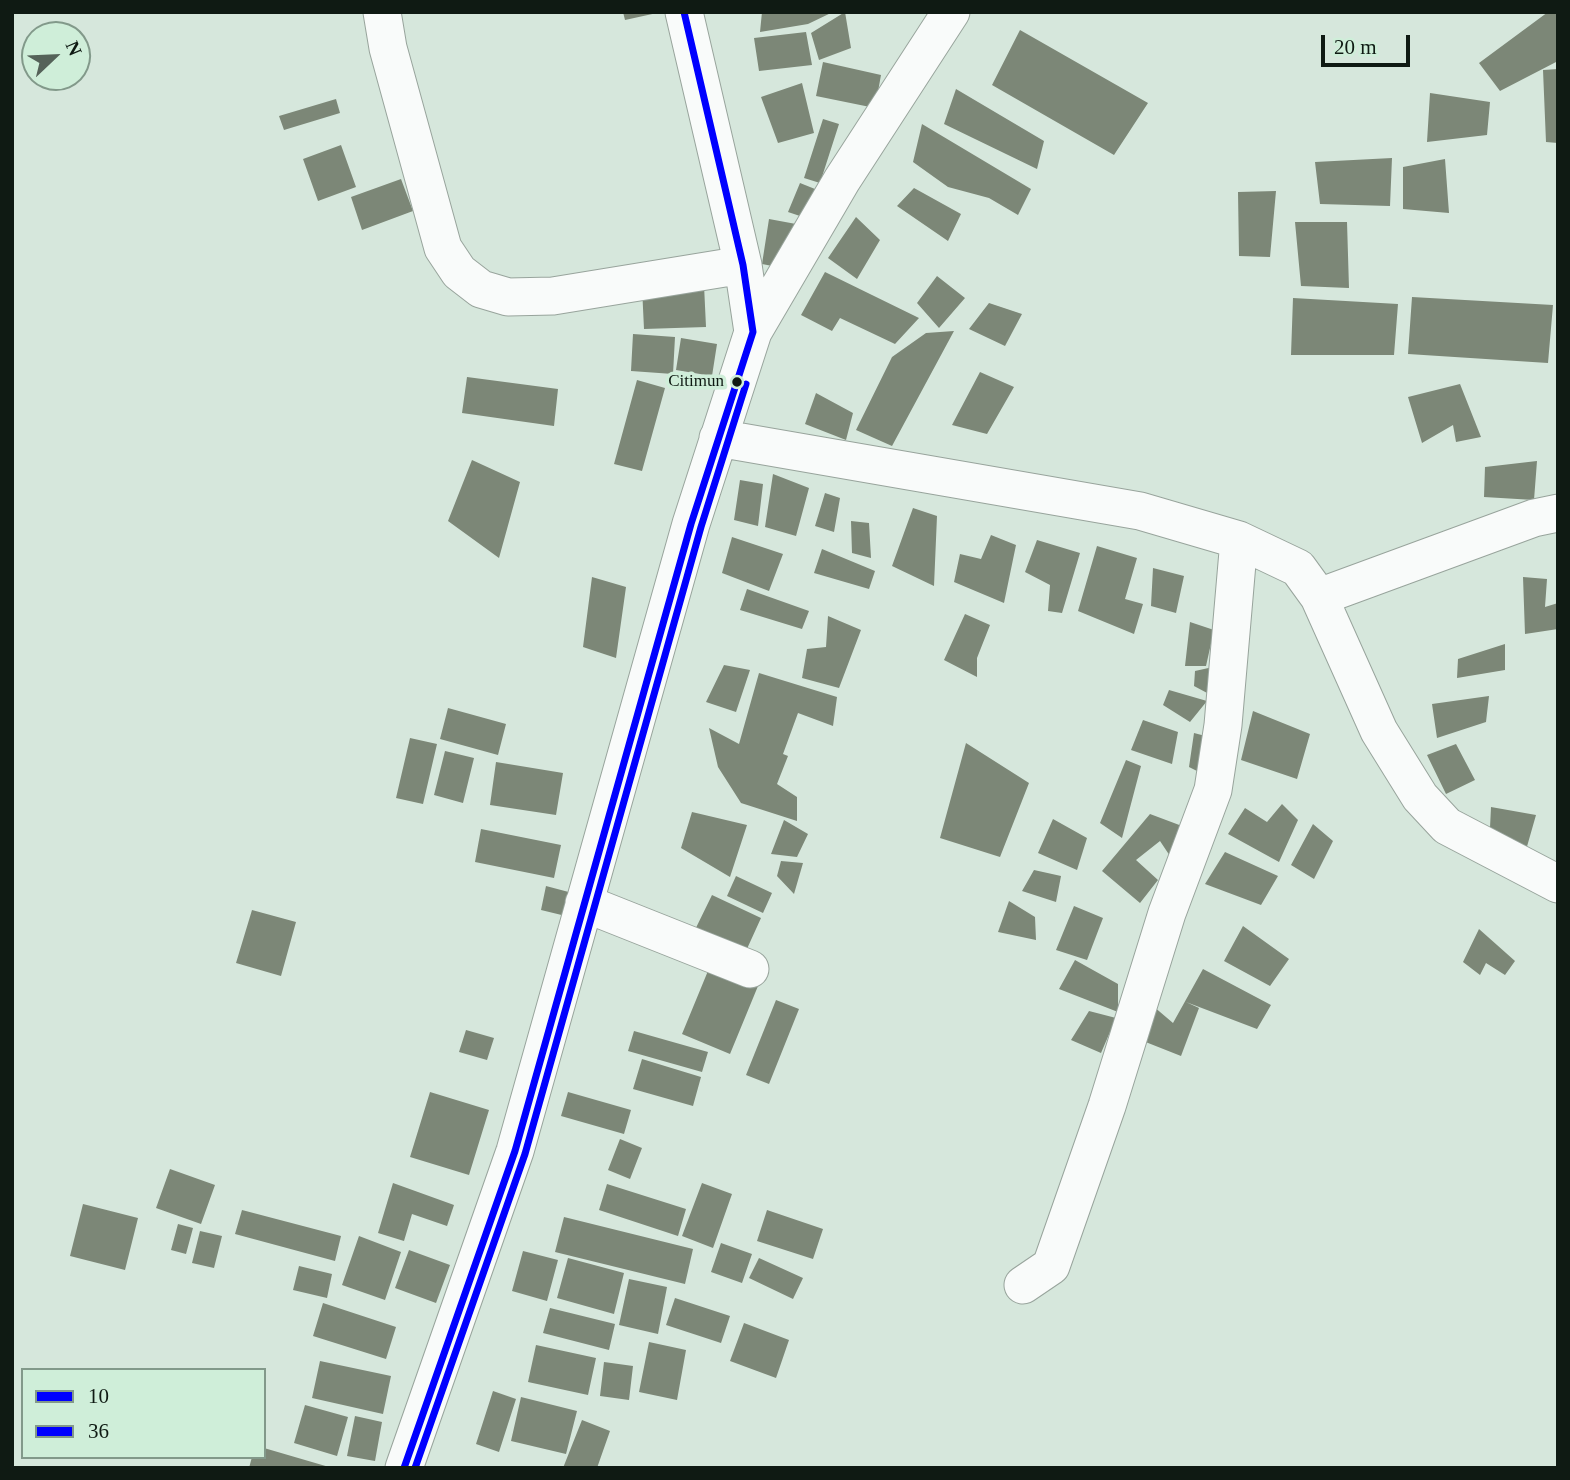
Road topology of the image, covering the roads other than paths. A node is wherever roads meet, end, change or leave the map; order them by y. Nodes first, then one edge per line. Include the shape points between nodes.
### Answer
1 (382, 12) edge
2 (684, 12) edge
3 (951, 12) edge
4 (743, 265) junction
5 (753, 332) junction
6 (718, 438) junction
7 (1558, 513) edge
8 (1239, 540) junction
9 (1319, 597) junction
10 (1558, 884) edge
11 (584, 902) junction
12 (750, 969) dead end
13 (1023, 1285) dead end
14 (404, 1468) edge

1 - 4 street via 443,248 459,272 481,289 508,297 553,296
2 - 4 street
3 - 5 street via 842,180
4 - 5 street
5 - 6 street
6 - 8 street via 1140,511
6 - 11 street
7 - 9 street
8 - 9 street via 1298,568
8 - 13 street via 1213,790 1167,913 1107,1107 1051,1266
9 - 10 street via 1379,731 1420,797 1447,826
11 - 12 street
11 - 14 street via 515,1151

